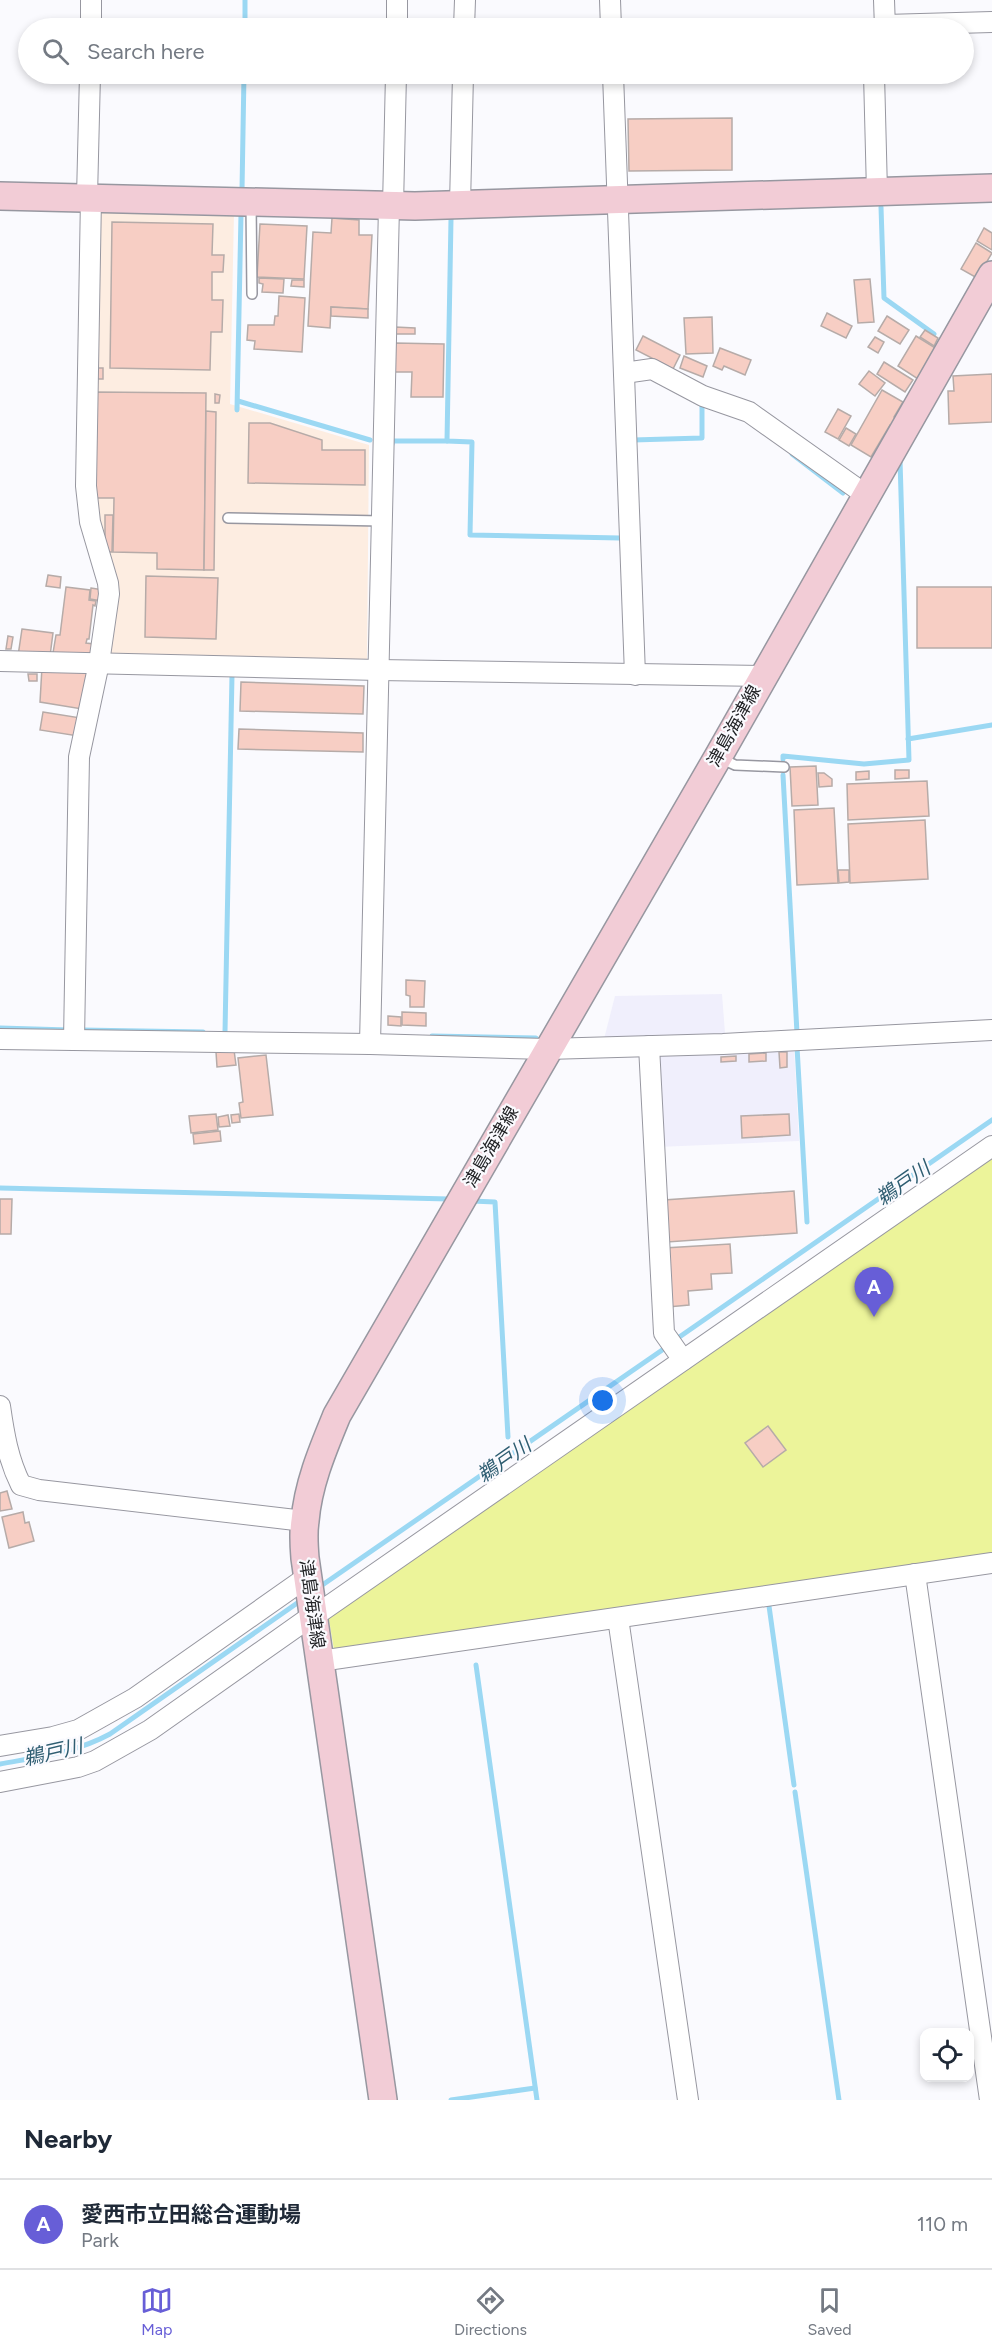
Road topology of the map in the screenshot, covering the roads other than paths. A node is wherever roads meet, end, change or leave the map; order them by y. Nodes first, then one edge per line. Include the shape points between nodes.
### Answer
1 (91, 0) edge
2 (398, 0) edge
3 (465, 0) edge
4 (610, 0) edge
5 (872, 0) edge
6 (884, 0) edge
7 (91, 18) edge
8 (397, 18) edge
9 (464, 18) edge
10 (611, 18) edge
11 (878, 18) edge
12 (882, 18) edge
13 (992, 22) edge
14 (974, 23) edge
15 (90, 84) edge
16 (396, 84) edge
17 (463, 84) edge
18 (613, 84) edge
19 (875, 84) edge
20 (886, 84) edge
21 (992, 188) edge
22 (884, 192) junction
23 (0, 196) edge
24 (89, 197) junction
25 (616, 200) junction
26 (250, 202) junction
27 (460, 205) junction
28 (391, 206) junction
29 (992, 275) edge
30 (252, 294) dead end
31 (624, 373) junction
32 (866, 495) junction
33 (228, 518) dead end
34 (381, 521) junction
35 (0, 661) edge
36 (99, 663) junction
37 (378, 670) junction
38 (635, 675) junction
39 (763, 676) junction
40 (718, 757) junction
41 (784, 767) dead end
42 (992, 1030) edge
43 (0, 1039) edge
44 (74, 1040) junction
45 (370, 1044) junction
46 (649, 1046) junction
47 (547, 1049) junction
48 (992, 1146) edge
49 (681, 1358) junction
50 (0, 1406) edge
51 (304, 1521) junction
52 (992, 1563) edge
53 (915, 1574) junction
54 (307, 1578) junction
55 (313, 1614) junction
56 (618, 1618) junction
57 (320, 1661) junction
58 (0, 1746) edge
59 (0, 1782) edge
60 (383, 2100) edge
61 (688, 2100) edge
62 (990, 2100) edge

1 - 7 street
2 - 8 street
3 - 9 street
4 - 10 street
5 - 11 street
6 - 12 street
13 - 14 street
15 - 24 street
16 - 28 street
17 - 27 street
18 - 25 street
19 - 22 street
20 - 22 street
21 - 22 main road
22 - 25 main road
23 - 24 main road
24 - 26 main road
24 - 36 street via 86,486 90,522 109,594
25 - 27 main road
25 - 31 street
26 - 28 main road
26 - 30 lane
27 - 28 main road
28 - 34 street
29 - 32 main road, 津島海津線
31 - 32 street via 652,369 703,396 749,412
31 - 38 street
32 - 39 main road, 津島海津線
33 - 34 lane
34 - 37 street
35 - 36 street
36 - 37 street
36 - 44 street via 79,757
37 - 38 street
37 - 45 street
38 - 39 street
39 - 40 main road, 津島海津線
40 - 41 lane via 735,765
40 - 47 main road, 津島海津線
42 - 46 street
43 - 44 street
44 - 45 street
45 - 47 street
46 - 47 street
46 - 49 street via 664,1333
47 - 51 main road, 津島海津線 via 337,1414 321,1454
48 - 49 street
49 - 55 street
50 - 51 street via 5,1444 21,1485
51 - 54 main road, 津島海津線
52 - 53 street
53 - 56 street
53 - 62 street
54 - 55 main road, 津島海津線
54 - 58 street via 135,1698 53,1737
55 - 57 main road, 津島海津線
55 - 59 street via 150,1730 95,1761
56 - 57 street
56 - 61 street
57 - 60 main road, 津島海津線

